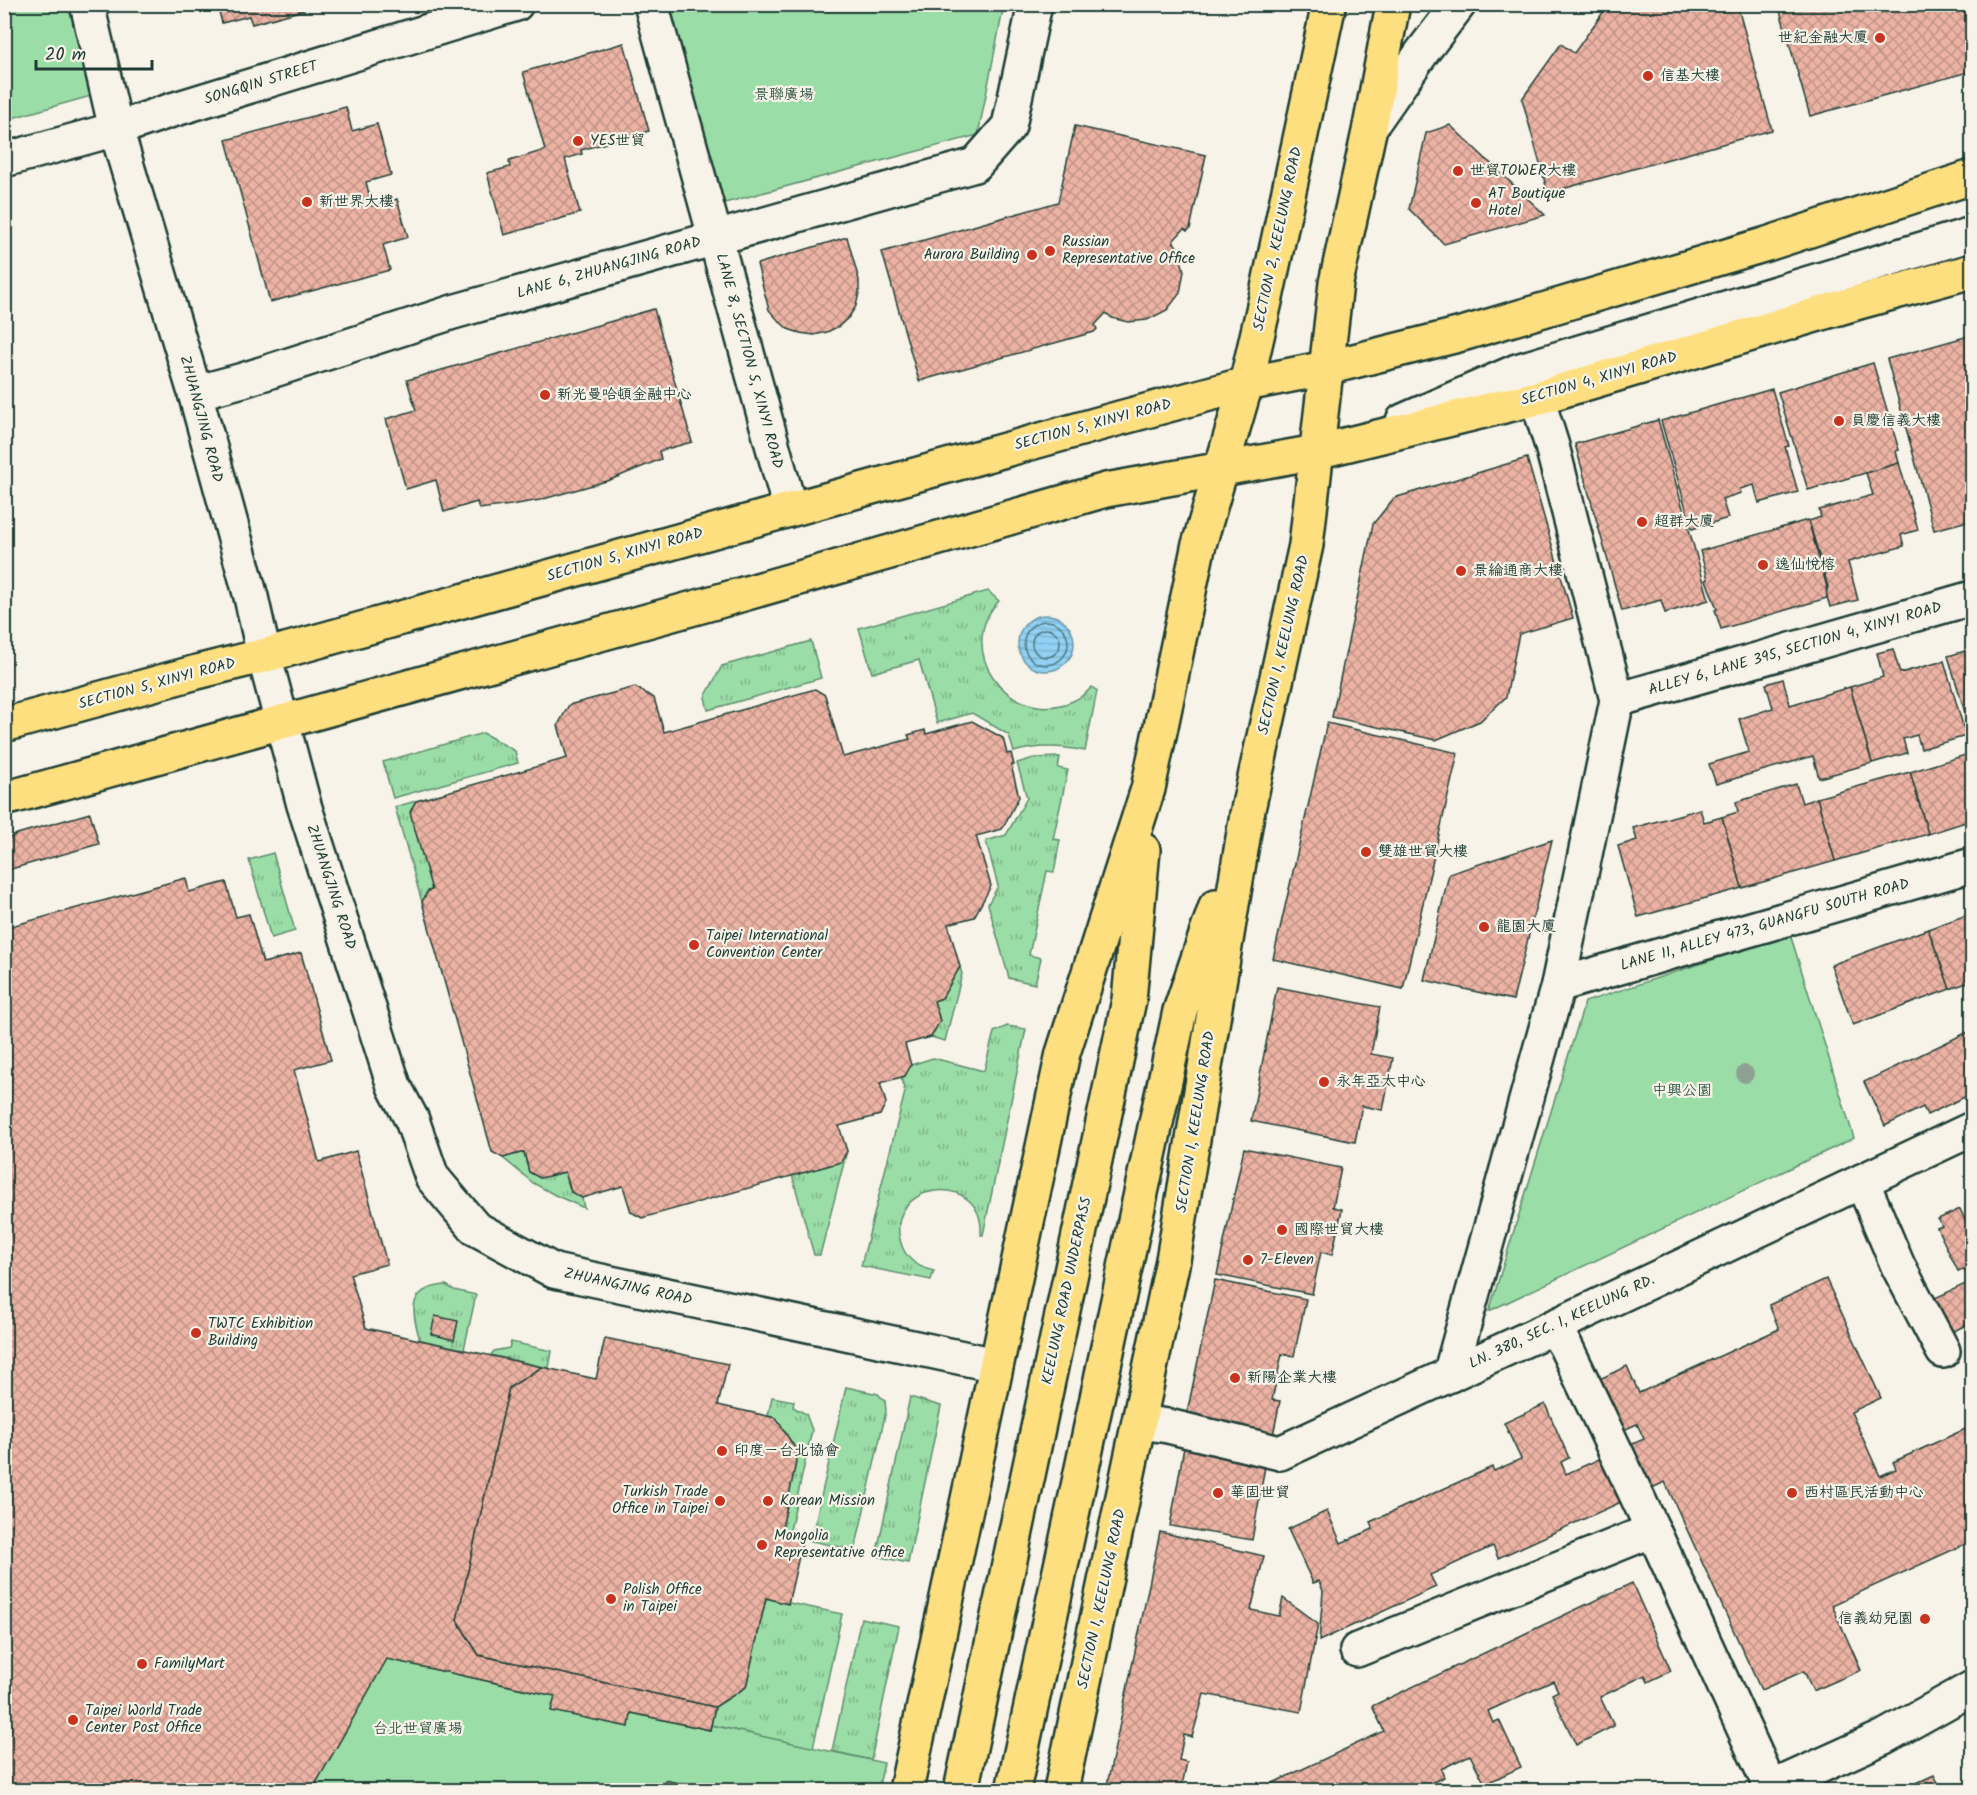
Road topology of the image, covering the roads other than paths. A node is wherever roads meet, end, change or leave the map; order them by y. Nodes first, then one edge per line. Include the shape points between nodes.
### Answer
1 (87, 4) edge
2 (516, 4) edge
3 (651, 4) edge
4 (1035, 4) edge
5 (1329, 4) edge
6 (1393, 4) edge
7 (1459, 4) edge
8 (1370, 127) junction
9 (116, 129) junction
10 (4, 160) edge
11 (1972, 177) edge
12 (1972, 234) edge
13 (715, 237) junction
14 (1972, 272) edge
15 (1326, 368) junction
16 (1246, 384) junction
17 (195, 393) junction
18 (1537, 398) junction
19 (1316, 452) junction
20 (1221, 471) junction
21 (790, 509) junction
22 (1972, 598) edge
23 (264, 655) junction
24 (1617, 700) junction
25 (281, 721) junction
26 (4, 725) edge
27 (1148, 789) junction
28 (4, 799) edge
29 (1247, 814) junction
30 (1972, 866) edge
31 (1558, 985) junction
32 (1972, 1129) edge
33 (1862, 1181) junction
34 (1553, 1327) junction
35 (1943, 1351) dead end
36 (996, 1365) junction
37 (1450, 1375) junction
38 (1140, 1422) junction
39 (1653, 1530) junction
40 (1357, 1650) dead end
41 (1972, 1688) edge
42 (1769, 1789) edge
43 (906, 1791) edge
44 (961, 1791) edge
45 (1013, 1791) edge
46 (1061, 1791) edge

1 - 9 street, ZHUANGJING ROAD
2 - 9 street, SONGQIN STREET
3 - 13 street, LANE 8, SECTION 5, XINYI ROAD
4 - 13 street, LANE 6, ZHUANGJING ROAD via 1009,126 975,165
5 - 16 main road, SECTION 2, KEELUNG ROAD
6 - 8 main road
7 - 8 street
8 - 15 main road via 1336,283
9 - 10 street, SONGQIN STREET
9 - 17 street, ZHUANGJING ROAD
11 - 15 main road via 1617,290 1418,347
12 - 19 street via 1516,371 1415,417
13 - 17 street, LANE 6, ZHUANGJING ROAD via 453,312
13 - 21 street, LANE 8, SECTION 5, XINYI ROAD
14 - 18 main road, SECTION 4, XINYI ROAD
15 - 16 main road
15 - 19 main road
16 - 20 main road, SECTION 2, KEELUNG ROAD
16 - 21 main road, SECTION 5, XINYI ROAD
17 - 23 street, ZHUANGJING ROAD
18 - 19 main road, SECTION 4, XINYI ROAD
18 - 24 street
19 - 20 main road, SECTION 4, XINYI ROAD
19 - 29 main road, SECTION 1, KEELUNG ROAD via 1306,544
20 - 25 main road via 1106,490
20 - 27 main road via 1198,548
21 - 23 main road, SECTION 5, XINYI ROAD
22 - 24 street, ALLEY 6, LANE 395, SECTION 4, XINYI ROAD
23 - 25 street, ZHUANGJING ROAD
23 - 26 main road, SECTION 5, XINYI ROAD
24 - 31 street
25 - 28 main road
25 - 36 street, ZHUANGJING ROAD via 394,1086 412,1120 432,1177 475,1228 554,1271
27 - 36 main road via 1063,1053
27 - 44 main road, KEELUNG ROAD UNDERPASS via 1129,1000
29 - 38 main road, SECTION 1, KEELUNG ROAD via 1173,1260
29 - 45 main road via 1180,1011
30 - 31 street, LANE 11, ALLEY 473, GUANGFU SOUTH ROAD
31 - 37 street
32 - 33 street, LN. 380, SEC. 1, KEELUNG RD.
33 - 34 street, LN. 380, SEC. 1, KEELUNG RD.
33 - 35 street via 1898,1266
34 - 37 street, LN. 380, SEC. 1, KEELUNG RD.
34 - 39 street
36 - 43 main road
37 - 38 street, LN. 380, SEC. 1, KEELUNG RD. via 1280,1453
38 - 46 main road, SECTION 1, KEELUNG ROAD
39 - 40 street
39 - 42 street
41 - 42 street via 1884,1737

